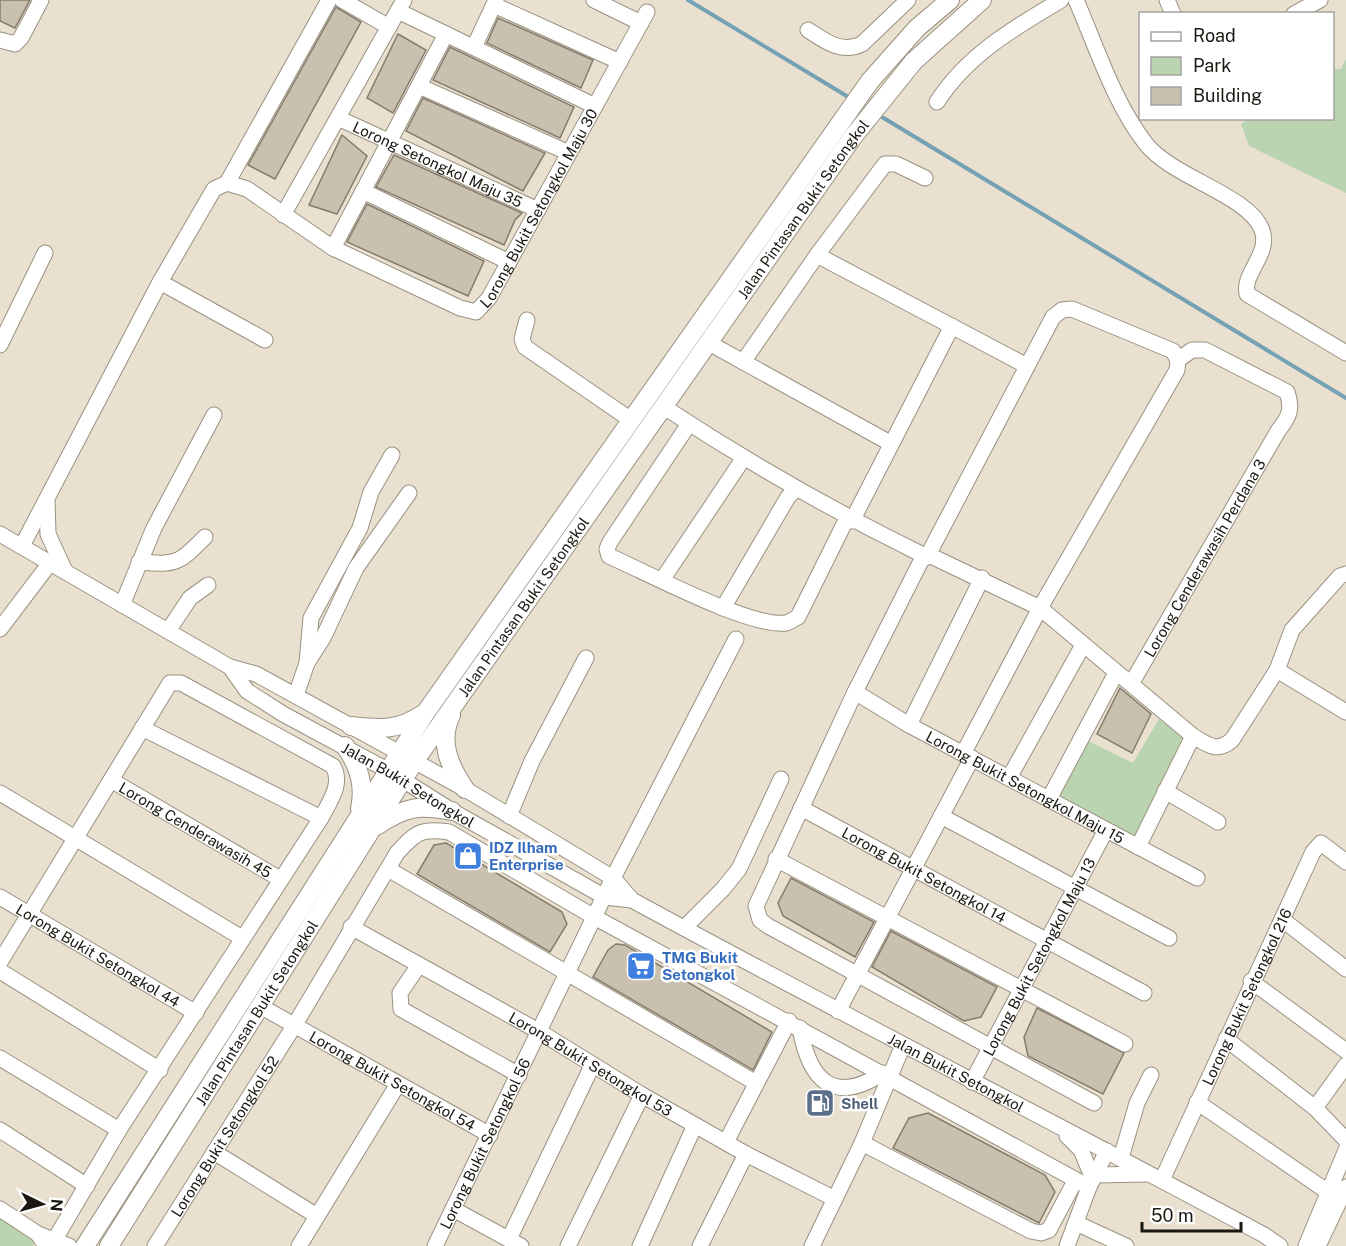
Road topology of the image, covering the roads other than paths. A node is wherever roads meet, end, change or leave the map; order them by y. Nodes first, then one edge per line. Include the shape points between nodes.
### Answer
1 (41, 0) edge
2 (329, 0) edge
3 (342, 0) edge
4 (594, 0) edge
5 (908, 0) edge
6 (950, 0) edge
7 (982, 0) edge
8 (1061, 0) edge
9 (1076, 0) edge
10 (1320, 0) edge
11 (495, 3) edge
12 (401, 5) edge
13 (1298, 12) edge
14 (389, 27) junction
15 (808, 30) dead end
16 (446, 34) junction
17 (7, 42) edge
18 (474, 48) junction
19 (620, 62) junction
20 (419, 86) junction
21 (937, 102) dead end
22 (595, 106) junction
23 (338, 118) junction
24 (390, 141) junction
25 (569, 153) junction
26 (925, 178) dead end
27 (227, 183) junction
28 (363, 191) junction
29 (538, 210) junction
30 (283, 215) junction
31 (333, 248) junction
32 (45, 253) dead end
33 (817, 255) junction
34 (509, 262) junction
35 (160, 282) junction
36 (527, 320) dead end
37 (952, 326) junction
38 (265, 340) dead end
39 (709, 343) junction
40 (0, 345) edge
41 (1345, 351) edge
42 (1178, 360) junction
43 (743, 362) junction
44 (1027, 366) junction
45 (664, 407) junction
46 (214, 415) dead end
47 (631, 420) junction
48 (689, 424) junction
49 (890, 443) junction
50 (392, 455) dead end
51 (743, 459) junction
52 (796, 489) junction
53 (409, 493) dead end
54 (46, 500) junction
55 (850, 519) junction
56 (34, 524) junction
57 (0, 530) edge
58 (0, 534) edge
59 (205, 537) dead end
60 (22, 546) junction
61 (927, 557) junction
62 (139, 562) junction
63 (50, 563) junction
64 (65, 571) junction
65 (1346, 574) edge
66 (982, 578) junction
67 (662, 580) junction
68 (208, 585) dead end
69 (122, 605) junction
70 (723, 608) junction
71 (1040, 608) junction
72 (0, 630) edge
73 (168, 631) junction
74 (736, 639) dead end
75 (1083, 645) junction
76 (586, 658) dead end
77 (307, 663) junction
78 (230, 667) junction
79 (1277, 670) junction
80 (1116, 673) junction
81 (1131, 684) junction
82 (855, 692) junction
83 (296, 695) junction
84 (459, 700) junction
85 (426, 712) junction
86 (1346, 712) edge
87 (909, 725) junction
88 (351, 726) junction
89 (142, 728) junction
90 (1193, 736) junction
91 (345, 746) junction
92 (968, 756) junction
93 (407, 758) junction
94 (396, 775) junction
95 (1009, 778) junction
96 (781, 779) dead end
97 (111, 780) junction
98 (465, 789) junction
99 (1165, 791) junction
100 (0, 792) edge
101 (1049, 800) junction
102 (801, 808) junction
103 (452, 811) junction
104 (359, 814) junction
105 (509, 816) junction
106 (941, 816) junction
107 (321, 818) junction
108 (1218, 822) dead end
109 (374, 828) junction
110 (1106, 830) junction
111 (76, 840) junction
112 (1138, 847) junction
113 (1344, 856) edge
114 (776, 859) junction
115 (388, 869) junction
116 (913, 870) junction
117 (614, 878) junction
118 (1197, 878) dead end
119 (280, 879) junction
120 (1075, 888) junction
121 (0, 897) edge
122 (605, 897) junction
123 (632, 900) junction
124 (29, 914) junction
125 (888, 917) junction
126 (596, 918) junction
127 (1282, 920) junction
128 (351, 927) junction
129 (684, 928) junction
130 (243, 938) junction
131 (1169, 938) dead end
132 (1047, 941) junction
133 (0, 962) edge
134 (418, 965) junction
135 (1346, 969) edge
136 (0, 971) edge
137 (569, 974) junction
138 (857, 976) junction
139 (1251, 981) junction
140 (1022, 989) junction
141 (1144, 993) dead end
142 (265, 1008) junction
143 (838, 1011) junction
144 (195, 1013) junction
145 (289, 1023) junction
146 (794, 1024) junction
147 (540, 1032) junction
148 (1226, 1039) junction
149 (1125, 1044) dead end
150 (903, 1045) junction
151 (990, 1048) junction
152 (1346, 1051) edge
153 (0, 1058) edge
154 (1346, 1065) edge
155 (592, 1066) junction
156 (160, 1070) junction
157 (519, 1075) junction
158 (886, 1075) junction
159 (1151, 1075) dead end
160 (972, 1082) junction
161 (756, 1083) junction
162 (398, 1084) junction
163 (642, 1095) junction
164 (1197, 1102) junction
165 (1094, 1103) dead end
166 (1315, 1108) junction
167 (695, 1125) junction
168 (1057, 1127) junction
169 (0, 1130) edge
170 (119, 1130) junction
171 (490, 1135) junction
172 (1346, 1140) edge
173 (726, 1142) junction
174 (861, 1143) junction
175 (1346, 1150) edge
176 (214, 1152) junction
177 (746, 1154) junction
178 (1114, 1154) junction
179 (1156, 1177) junction
180 (1075, 1180) junction
181 (1093, 1180) junction
182 (87, 1186) junction
183 (1346, 1187) edge
184 (1328, 1192) junction
185 (833, 1198) junction
186 (0, 1209) edge
187 (453, 1209) junction
188 (317, 1216) junction
189 (1076, 1223) junction
190 (1260, 1240) edge
191 (52, 1242) edge
192 (515, 1243) edge
193 (705, 1244) edge
194 (85, 1246) edge
195 (109, 1246) edge
196 (155, 1246) edge
197 (299, 1246) edge
198 (435, 1246) edge
199 (568, 1246) edge
200 (640, 1246) edge
201 (812, 1246) edge
202 (1067, 1246) edge
203 (1126, 1246) edge
204 (1280, 1246) edge
205 (1306, 1246) edge
206 (1318, 1246) edge

1 - 17 street via 21,38
2 - 27 street
3 - 14 street
4 - 19 street, Lorong Bukit Setongkol Maju 30 via 644,18
5 - 15 street via 853,48 833,46
6 - 47 main road, Jalan Pintasan Bukit Setongkol via 917,28 870,81
7 - 39 main road, Jalan Pintasan Bukit Setongkol via 914,61 886,94
8 - 21 street via 1005,33 968,64
9 - 41 street via 1128,117 1147,146 1168,165 1251,212 1263,232 1261,259 1246,283 1247,294
10 - 13 street
11 - 18 street
11 - 19 street
12 - 14 street
12 - 16 street
14 - 23 street
16 - 18 street
16 - 20 street
18 - 22 street
19 - 22 street, Lorong Bukit Setongkol Maju 30
20 - 24 street
20 - 25 street
22 - 25 street, Lorong Bukit Setongkol Maju 30
23 - 24 street, Lorong Setongkol Maju 35
23 - 30 street
24 - 28 street
24 - 29 street, Lorong Setongkol Maju 35
25 - 29 street, Lorong Bukit Setongkol Maju 30
26 - 33 street via 896,164 885,164
27 - 30 street, Lorong Bukit Setongkol Maju 30 via 247,189
27 - 35 street via 214,189
28 - 31 street
28 - 34 street
29 - 34 street, Lorong Bukit Setongkol Maju 30
30 - 31 street, Lorong Bukit Setongkol Maju 30
31 - 34 street, Lorong Bukit Setongkol Maju 30 via 470,312 482,308
32 - 40 street
33 - 37 street
33 - 43 street
35 - 38 street
35 - 54 street
36 - 47 street via 522,339 525,347
37 - 44 street
37 - 49 street
39 - 43 street
39 - 45 main road, Jalan Pintasan Bukit Setongkol
42 - 44 street via 1173,351 1072,309 1062,310 1053,318
42 - 71 street via 1178,370
42 - 81 street, Lorong Cenderawasih Perdana 3 via 1192,350 1205,350 1287,392 1292,406
43 - 49 street
44 - 61 street
45 - 48 street
45 - 84 main road, Jalan Pintasan Bukit Setongkol
46 - 62 street
47 - 85 main road, Jalan Pintasan Bukit Setongkol
48 - 51 street
48 - 67 street via 608,549 609,555
49 - 55 street
50 - 77 street via 371,492 360,528 310,618
51 - 52 street
51 - 67 street
52 - 55 street
52 - 70 street
53 - 77 street via 356,568 323,639
54 - 56 street
54 - 64 street via 48,534
55 - 61 street
55 - 70 street via 798,617 789,623 778,623
56 - 57 street
56 - 60 street
58 - 60 street, Jalan Bukit Setongkol
59 - 62 street via 178,562
60 - 63 street, Jalan Bukit Setongkol
61 - 66 street
61 - 82 street via 922,559
62 - 69 street
63 - 64 street, Jalan Bukit Setongkol
63 - 72 street
64 - 69 street, Jalan Bukit Setongkol
65 - 79 street via 1292,630
66 - 71 street
66 - 87 street
67 - 70 street
68 - 73 street via 190,598
69 - 73 street, Jalan Bukit Setongkol
71 - 75 street
71 - 92 street
73 - 78 street, Jalan Bukit Setongkol
74 - 117 street, Lorong Bukit Setongkol 56
75 - 80 street
75 - 95 street
76 - 105 street via 532,761
77 - 83 street
78 - 83 street, Jalan Bukit Setongkol via 256,674
78 - 91 street, Jalan Bukit Setongkol via 247,691
79 - 86 street
79 - 90 street via 1233,740 1223,748 1214,748
80 - 81 street
80 - 101 street
81 - 90 street
82 - 87 street, Lorong Bukit Setongkol Maju 15
82 - 102 street
83 - 88 street, Jalan Bukit Setongkol
84 - 93 main road, Jalan Pintasan Bukit Setongkol
84 - 98 main road via 448,722 445,746 451,769
85 - 88 main road via 389,729
85 - 93 main road, Jalan Pintasan Bukit Setongkol
87 - 92 street, Lorong Bukit Setongkol Maju 15
88 - 93 street, Jalan Bukit Setongkol
89 - 97 street
89 - 107 street
89 - 107 street via 170,683 181,683 333,766 338,784
90 - 99 street
91 - 94 street, Jalan Bukit Setongkol
91 - 104 main road via 362,785
92 - 95 street, Lorong Bukit Setongkol Maju 15
92 - 106 street
93 - 94 main road, Jalan Pintasan Bukit Setongkol
93 - 98 street, Jalan Bukit Setongkol
94 - 103 street, Jalan Bukit Setongkol
94 - 104 main road, Jalan Pintasan Bukit Setongkol
94 - 109 main road, Jalan Pintasan Bukit Setongkol
95 - 101 street, Lorong Bukit Setongkol Maju 15
96 - 129 street via 739,868
97 - 111 street
97 - 119 street, Lorong Cenderawasih 45
98 - 105 street, Jalan Bukit Setongkol
99 - 108 street
99 - 112 street
100 - 111 street
101 - 110 street, Lorong Bukit Setongkol Maju 15
102 - 114 street
102 - 116 street, Lorong Bukit Setongkol 14
103 - 109 main road via 425,806 397,812
103 - 122 street, Jalan Bukit Setongkol
104 - 194 main road, Jalan Pintasan Bukit Setongkol
105 - 117 street, Jalan Bukit Setongkol
106 - 116 street
106 - 120 street
107 - 119 street
109 - 142 main road, Jalan Pintasan Bukit Setongkol
110 - 112 street, Lorong Bukit Setongkol Maju 15
110 - 120 street, Lorong Bukit Setongkol Maju 13
111 - 124 street
111 - 130 street
112 - 118 street, Lorong Bukit Setongkol Maju 15
113 - 127 street, Lorong Bukit Setongkol 216 via 1321,843 1317,847
114 - 125 street
114 - 138 street via 756,906 760,920
115 - 126 street, Lorong Bukit Setongkol 52 via 414,835 429,829 449,832
115 - 128 street, Lorong Bukit Setongkol 52
115 - 137 street
116 - 125 street
116 - 132 street, Lorong Bukit Setongkol 14
117 - 122 street, Lorong Bukit Setongkol 56
117 - 123 street, Jalan Bukit Setongkol
119 - 130 street
120 - 131 street
120 - 132 street, Lorong Bukit Setongkol Maju 13
121 - 124 street, Lorong Bukit Setongkol 44
122 - 123 street, Jalan Bukit Setongkol
122 - 126 street, Lorong Bukit Setongkol 56
123 - 129 street, Jalan Bukit Setongkol
124 - 133 street
124 - 144 street, Lorong Bukit Setongkol 44
125 - 138 street
125 - 140 street
126 - 137 street, Lorong Bukit Setongkol 56
126 - 146 street, Lorong Bukit Setongkol 52
127 - 135 street
127 - 139 street, Lorong Bukit Setongkol 216
128 - 134 street, Lorong Bukit Setongkol 53
128 - 145 street, Lorong Bukit Setongkol 52
129 - 143 street, Jalan Bukit Setongkol
130 - 144 street
132 - 140 street, Lorong Bukit Setongkol Maju 13
132 - 141 street, Lorong Bukit Setongkol 14
134 - 147 street, Lorong Bukit Setongkol 53
134 - 157 street via 400,993 401,1009
136 - 156 street
137 - 147 street, Lorong Bukit Setongkol 56
137 - 161 street
138 - 143 street
138 - 151 street
139 - 148 street, Lorong Bukit Setongkol 216
139 - 152 street
140 - 149 street
140 - 151 street, Lorong Bukit Setongkol Maju 13
142 - 145 street, Lorong Bukit Setongkol 54
142 - 195 main road, Jalan Pintasan Bukit Setongkol
143 - 150 street, Jalan Bukit Setongkol
144 - 156 street
145 - 162 street, Lorong Bukit Setongkol 54
145 - 176 street, Lorong Bukit Setongkol 52
146 - 158 street, Lorong Bukit Setongkol 52
146 - 158 street via 811,1068 825,1082 835,1087 855,1086
146 - 161 street
147 - 155 street, Lorong Bukit Setongkol 53
147 - 157 street, Lorong Bukit Setongkol 56
148 - 164 street, Lorong Bukit Setongkol 216
148 - 166 street
150 - 158 street
150 - 160 street, Jalan Bukit Setongkol
151 - 160 street, Lorong Bukit Setongkol Maju 13
151 - 165 street
153 - 170 street
154 - 166 street
155 - 163 street, Lorong Bukit Setongkol 53
155 - 192 street
156 - 170 street
157 - 171 street, Lorong Bukit Setongkol 56
158 - 174 street
158 - 180 street, Lorong Bukit Setongkol 52
159 - 178 street
160 - 168 street, Jalan Bukit Setongkol
161 - 173 street
162 - 171 street, Lorong Bukit Setongkol 54
162 - 188 street
163 - 167 street, Lorong Bukit Setongkol 53
163 - 199 street
164 - 179 street, Lorong Bukit Setongkol 216
164 - 184 street
166 - 172 street
167 - 173 street, Lorong Bukit Setongkol 53
167 - 200 street
168 - 178 street, Jalan Bukit Setongkol
168 - 181 street via 1081,1150
169 - 182 street
170 - 182 street
171 - 187 street, Lorong Bukit Setongkol 56
173 - 177 street, Lorong Bukit Setongkol 53
174 - 180 street via 1041,1233 1049,1230
174 - 185 street
175 - 184 street
176 - 188 street
176 - 196 street, Lorong Bukit Setongkol 52
177 - 185 street, Lorong Bukit Setongkol 53
177 - 193 street
178 - 179 street, Jalan Bukit Setongkol
178 - 181 street
179 - 181 street
179 - 190 street, Jalan Bukit Setongkol
180 - 181 street, Lorong Bukit Setongkol 52
181 - 189 street
182 - 191 street
183 - 206 street
184 - 205 street
185 - 201 street
186 - 191 street
187 - 192 street
187 - 198 street, Lorong Bukit Setongkol 56
188 - 197 street
189 - 202 street
189 - 203 street
190 - 204 street, Jalan Bukit Setongkol

